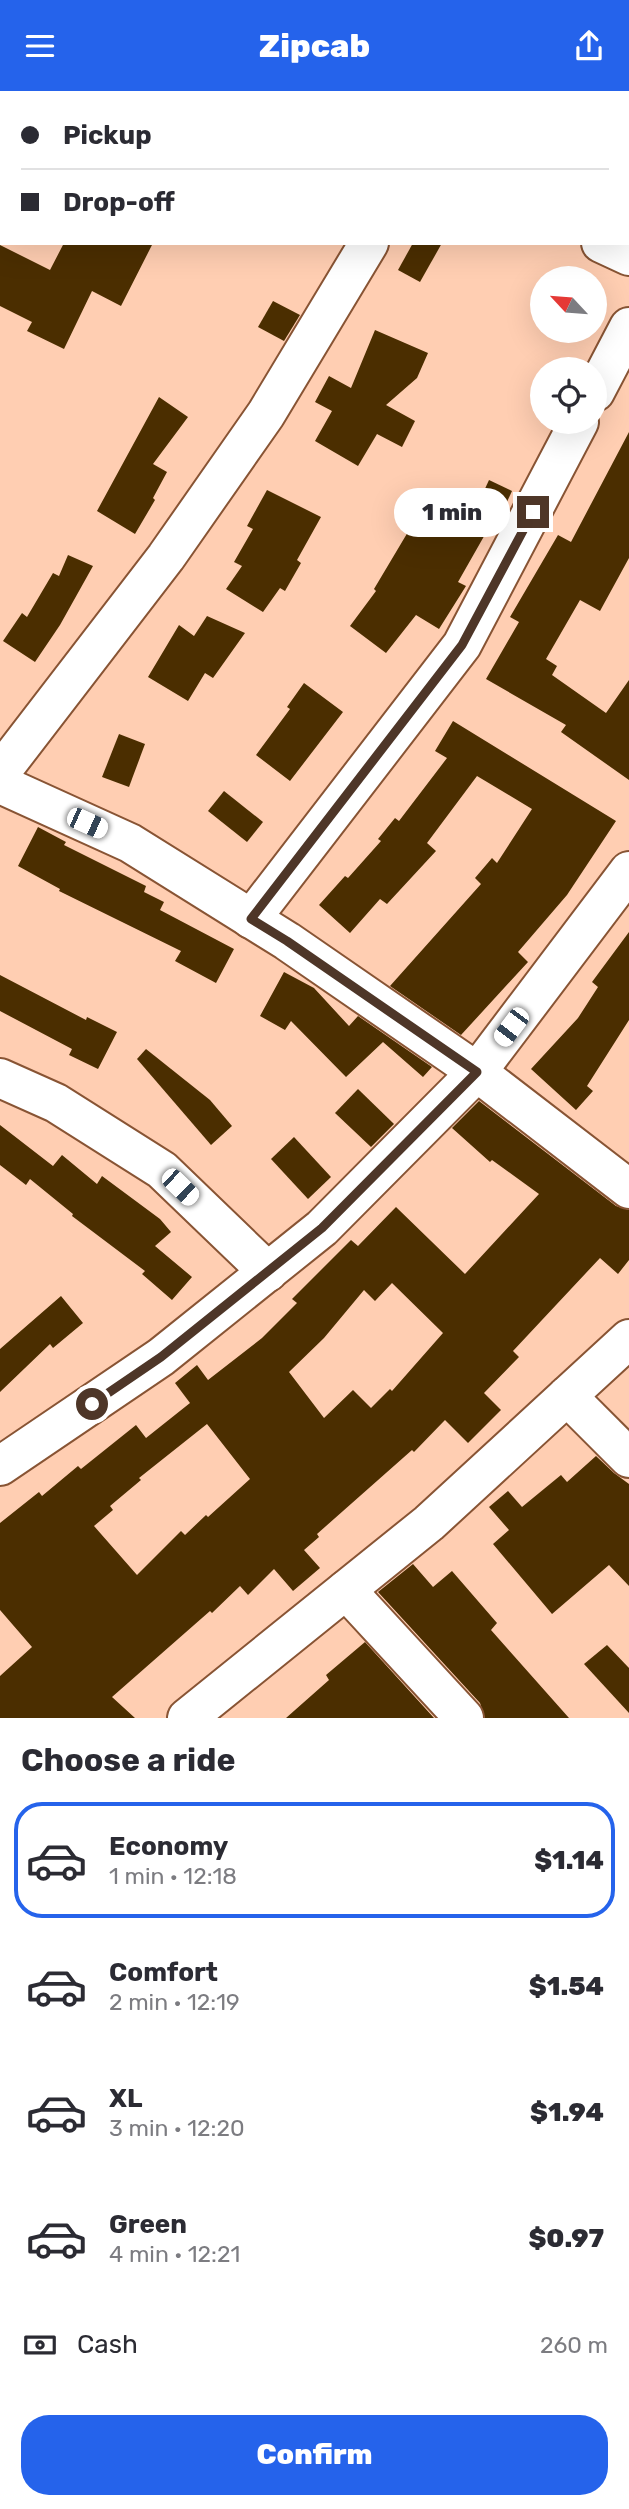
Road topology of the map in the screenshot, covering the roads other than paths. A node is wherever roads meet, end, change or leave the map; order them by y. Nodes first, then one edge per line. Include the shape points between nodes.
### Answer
1 (368, 245) edge
2 (606, 245) edge
3 (629, 255) edge
4 (629, 327) edge
5 (607, 369) edge
6 (573, 434) edge
7 (0, 773) edge
8 (0, 784) edge
9 (629, 871) edge
10 (251, 919) junction
11 (477, 1072) junction
12 (0, 1078) edge
13 (629, 1189) edge
14 (268, 1272) junction
15 (629, 1339) edge
16 (567, 1396) junction
17 (629, 1458) edge
18 (0, 1466) edge
19 (346, 1590) junction
20 (187, 1718) edge
21 (464, 1718) edge

1 - 7 street via 267,414 166,557
2 - 3 street
4 - 5 street
6 - 10 street via 462,645
8 - 10 street via 130,843
9 - 11 street
10 - 11 street
11 - 13 street
11 - 14 street via 322,1228
12 - 14 street via 56,1103 162,1170
14 - 18 street via 161,1357
15 - 16 street
16 - 17 street
16 - 19 street via 429,1523
19 - 20 street
19 - 21 street

